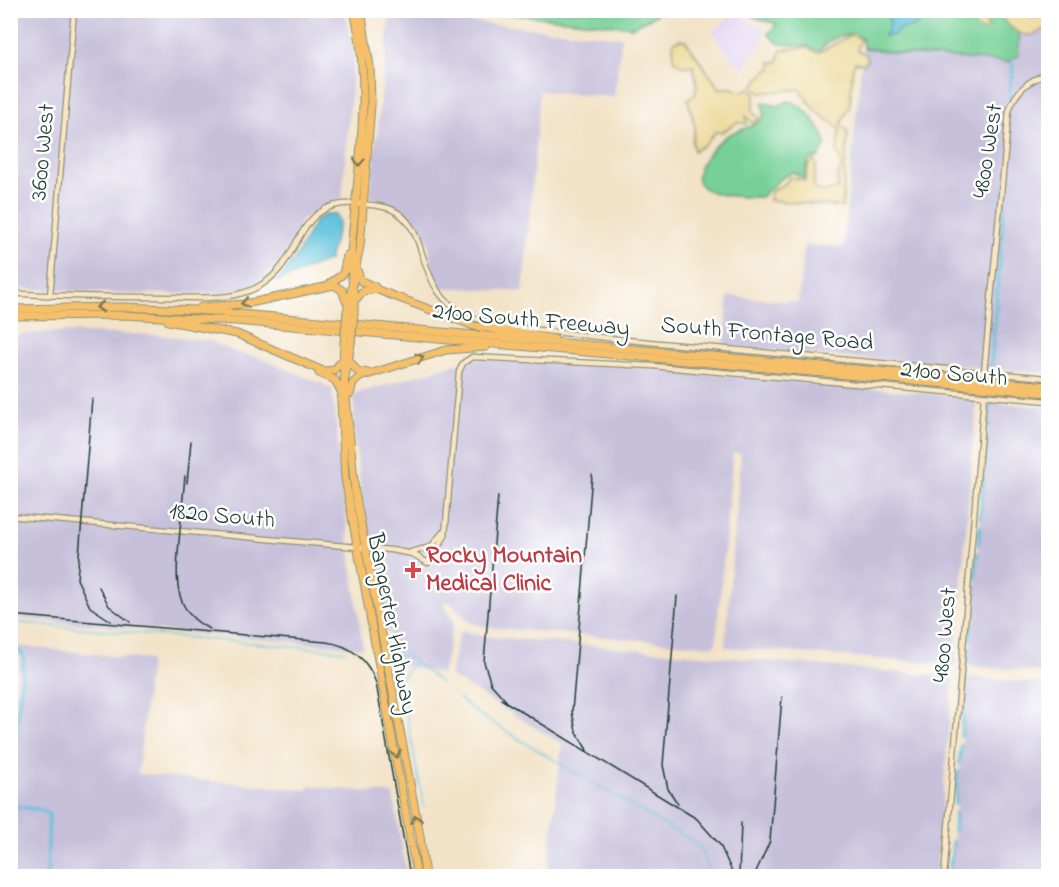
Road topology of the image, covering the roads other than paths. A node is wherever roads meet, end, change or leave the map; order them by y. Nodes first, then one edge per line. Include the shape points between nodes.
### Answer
1 (74, 10) edge
2 (354, 10) edge
3 (361, 10) edge
4 (1048, 74) edge
5 (355, 203) junction
6 (364, 204) junction
7 (354, 214) junction
8 (356, 268) junction
9 (353, 281) junction
10 (302, 291) junction
11 (10, 293) edge
12 (50, 296) junction
13 (354, 302) junction
14 (419, 305) junction
15 (158, 308) junction
16 (10, 309) edge
17 (350, 313) junction
18 (10, 316) edge
19 (145, 316) junction
20 (571, 344) junction
21 (582, 351) junction
22 (288, 356) junction
23 (346, 358) junction
24 (388, 368) junction
25 (984, 372) junction
26 (345, 378) junction
27 (1048, 378) edge
28 (1048, 386) edge
29 (1048, 393) edge
30 (342, 394) junction
31 (984, 396) junction
32 (1048, 402) edge
33 (348, 411) junction
34 (10, 516) edge
35 (447, 524) junction
36 (361, 548) junction
37 (407, 552) junction
38 (417, 876) edge
39 (425, 876) edge
40 (944, 876) edge

1 - 12 street, 3600 West
2 -> 5 highway, Bangerter Highway via 364,96
3 - 6 highway, Bangerter Highway via 371,91
4 - 25 street, 4800 West via 1028,83 1013,101 1008,119
5 - 6 street, South Frontage Road
5 - 7 highway, Bangerter Highway
5 - 12 street, South Frontage Road via 330,206 317,213 302,228 279,271 248,292 218,297
6 - 8 highway, Bangerter Highway
6 - 25 street, South Frontage Road via 386,207 404,218 417,237 434,286 457,310 478,320 600,337
7 - 9 highway, Bangerter Highway
7 - 10 highway via 343,274 333,282
8 - 9 highway, Bangerter Highway
8 - 14 highway via 363,282
9 - 13 highway, Bangerter Highway
9 - 17 highway, Bangerter Highway
10 -> 15 highway via 229,306
10 - 17 highway via 339,287
11 - 12 street, South Frontage Road
13 - 14 highway via 362,291 373,289
13 - 17 highway, Bangerter Highway
14 - 20 highway via 474,326
15 -> 16 highway, 2100 South Freeway
15 - 20 highway, 2100 South Freeway
17 - 23 highway, Bangerter Highway, bridge
18 - 19 highway, 2100 South Freeway
19 - 21 highway, 2100 South Freeway
19 - 22 highway via 228,332
20 - 28 highway, 2100 South Freeway
24 -> 21 highway via 464,348
21 - 29 highway, 2100 South Freeway
22 - 23 highway via 327,371
22 - 30 highway via 334,378
23 - 24 highway via 361,373
23 - 26 highway, Bangerter Highway
24 - 33 highway via 354,381
25 - 27 street, South Frontage Road
26 - 30 highway, Bangerter Highway
26 - 33 highway, Bangerter Highway
30 - 36 highway, Bangerter Highway via 344,466
31 - 32 street, 2100 South
31 - 35 street, 2100 South via 652,366 477,357 463,363 459,372
31 - 40 street, 4800 West
33 - 36 highway, Bangerter Highway
34 - 36 street, 1820 South
35 - 37 street via 439,540 430,547
35 - 37 street, 1820 South via 442,543 428,563
36 - 37 street, 1820 South
36 -> 38 highway, Bangerter Highway
39 -> 36 highway, Bangerter Highway

